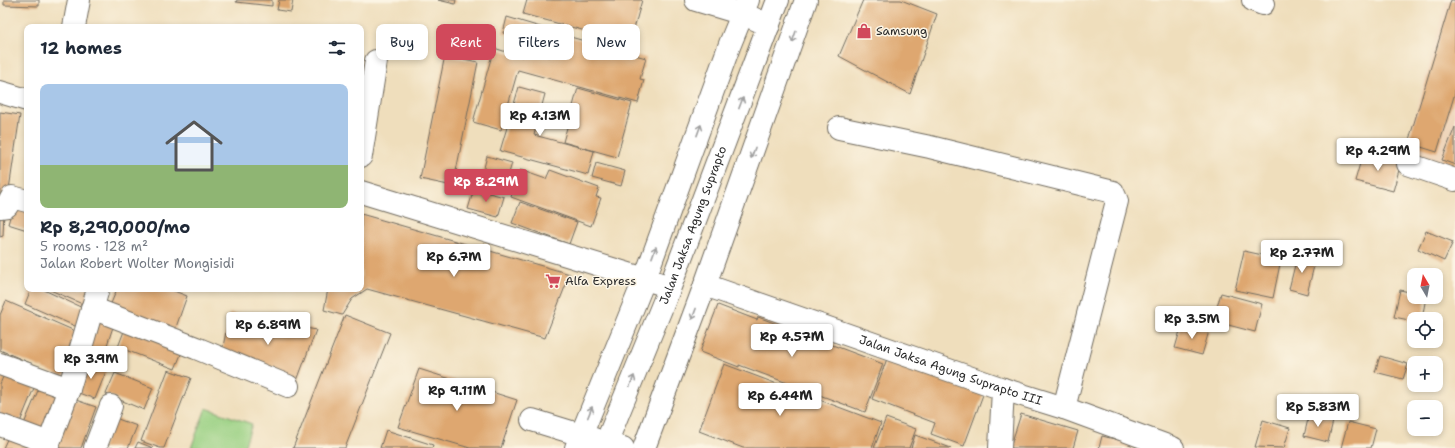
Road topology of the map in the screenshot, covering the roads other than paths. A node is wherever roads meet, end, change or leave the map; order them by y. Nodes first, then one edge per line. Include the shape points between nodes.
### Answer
1 (79, 0) edge
2 (696, 0) edge
3 (778, 0) edge
4 (806, 0) edge
5 (745, 7) edge
6 (75, 24) edge
7 (769, 25) junction
8 (376, 61) dead end
9 (0, 92) edge
10 (24, 99) edge
11 (839, 128) dead end
12 (364, 137) edge
13 (1408, 164) dead end
14 (1455, 180) edge
15 (364, 193) edge
16 (24, 200) edge
17 (0, 206) edge
18 (645, 278) junction
19 (705, 285) junction
20 (670, 287) junction
21 (95, 299) edge
22 (0, 364) edge
23 (288, 386) dead end
24 (69, 389) junction
25 (1003, 389) junction
26 (110, 406) dead end
27 (1064, 408) junction
28 (532, 420) dead end
29 (0, 425) edge
30 (579, 441) edge
31 (48, 446) edge
32 (611, 446) edge
33 (95, 448) edge
34 (644, 448) edge
35 (1000, 448) edge
36 (1173, 448) edge

1 - 6 street
2 - 5 street
3 - 7 street, Jalan Jaksa Agung Suprapto
4 -> 19 street
5 - 7 street
18 -> 5 street
20 -> 7 street, Jalan Jaksa Agung Suprapto
8 - 12 street
9 - 10 street
11 - 27 street via 930,147 1112,192 1117,201
13 - 14 street
15 - 18 street
16 - 17 street via 12,197 7,206
18 - 20 street
30 -> 18 street
19 - 25 street, Jalan Jaksa Agung Suprapto III
19 -> 34 street
32 -> 20 street, Jalan Jaksa Agung Suprapto
21 - 23 street via 196,348
21 - 24 street
22 - 24 street
24 - 31 street
25 - 27 street, Jalan Jaksa Agung Suprapto III
25 - 35 street
26 - 33 street
27 - 36 street, Jalan Jaksa Agung Suprapto III
28 - 30 street
29 - 31 street
30 - 32 street

